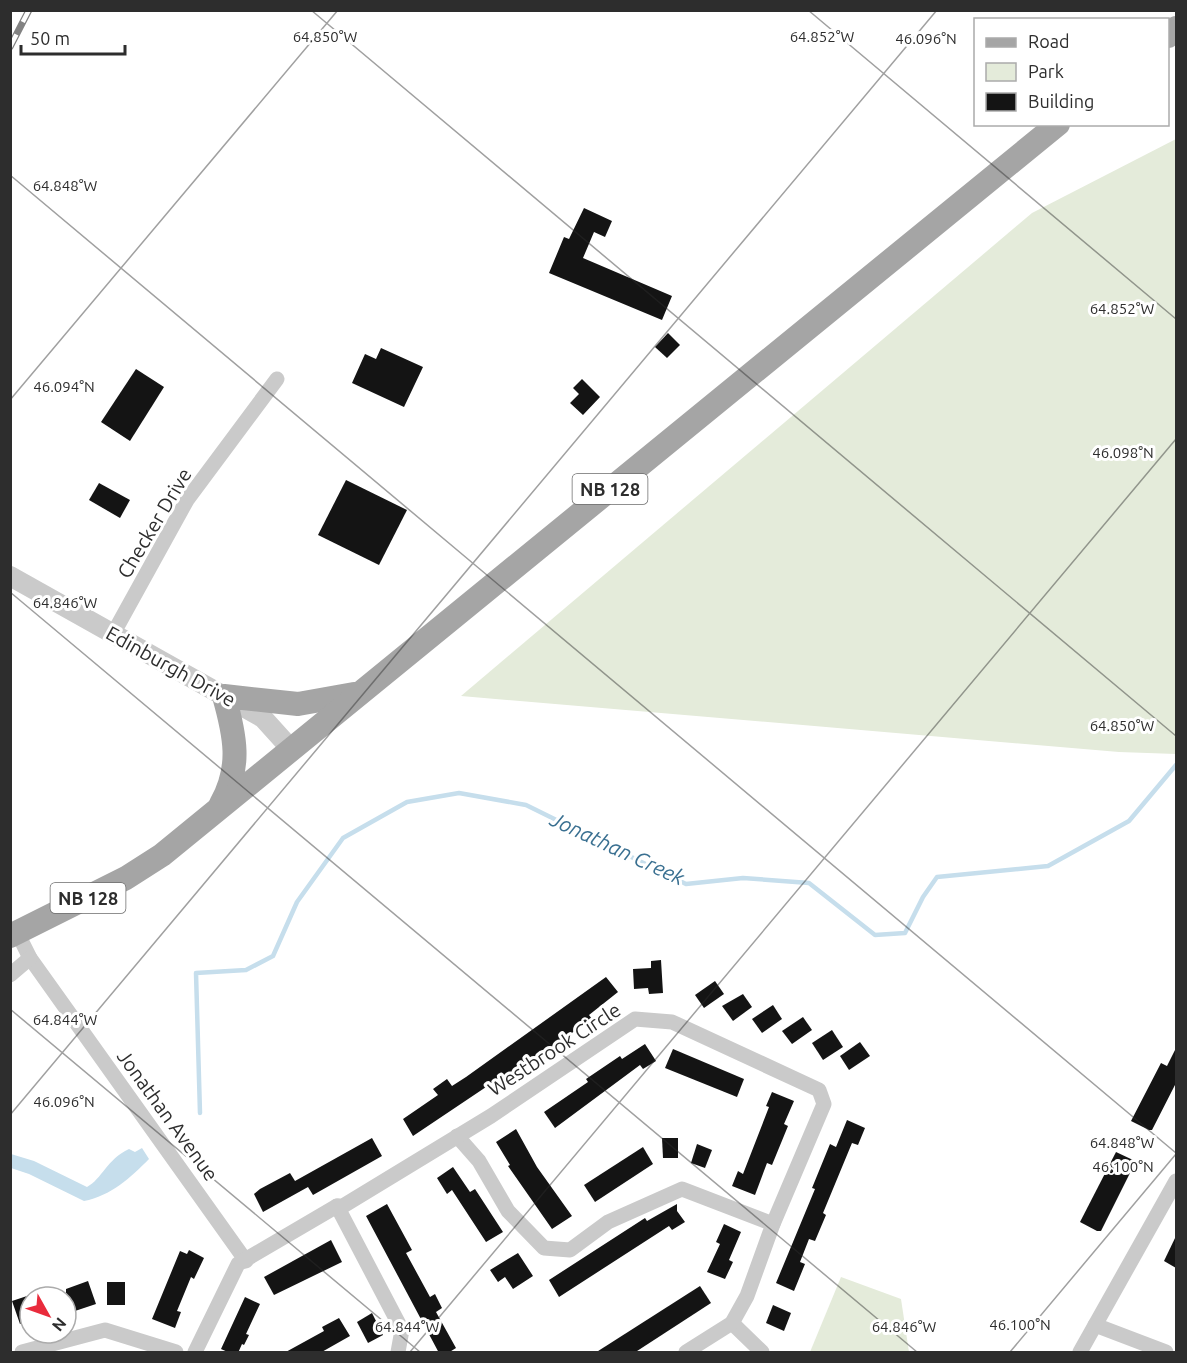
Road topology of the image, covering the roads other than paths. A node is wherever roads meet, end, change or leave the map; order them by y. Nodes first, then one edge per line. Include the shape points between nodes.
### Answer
1 (1056, 126) edge
2 (277, 379) dead end
3 (10, 576) edge
4 (114, 634) junction
5 (359, 693) junction
6 (224, 696) junction
7 (291, 749) junction
8 (218, 809) junction
9 (14, 935) edge
10 (30, 958) junction
11 (10, 975) edge
12 (457, 1136) junction
13 (1176, 1181) edge
14 (337, 1206) junction
15 (772, 1224) junction
16 (246, 1261) junction
17 (732, 1323) junction
18 (1095, 1325) junction
19 (22, 1353) edge
20 (176, 1353) edge
21 (195, 1353) edge
22 (398, 1353) edge
23 (686, 1353) edge
24 (762, 1353) edge
25 (1080, 1353) edge
26 (1166, 1353) edge

1 - 5 main road, NB 128
2 - 4 street, Checker Drive via 187,500
3 - 4 street, Edinburgh Drive
4 - 6 street, Edinburgh Drive
5 - 6 main road via 298,704
5 - 7 main road, NB 128
6 - 7 street, Edinburgh Drive via 263,718
6 - 8 main road via 236,738 237,758 229,791
7 - 8 main road, NB 128
8 - 9 main road, NB 128 via 162,855 126,878
9 - 10 street, Jonathan Avenue
10 - 11 street
10 - 16 street, Jonathan Avenue
12 - 14 street, Westbrook Circle via 343,1206
12 - 15 street via 479,1161 508,1211 544,1248 570,1250 608,1222 682,1189
12 - 15 street, Westbrook Circle via 635,1019 672,1022 819,1090 824,1104
13 - 18 street
14 - 16 street, Westbrook Circle
14 - 22 street via 402,1330
15 - 17 street, Westbrook Circle via 747,1296
16 - 21 street, Westbrook Circle via 237,1264
17 - 23 street, Westbrook Circle
17 - 24 street
18 - 25 street
18 - 26 street
19 - 20 street via 105,1330

